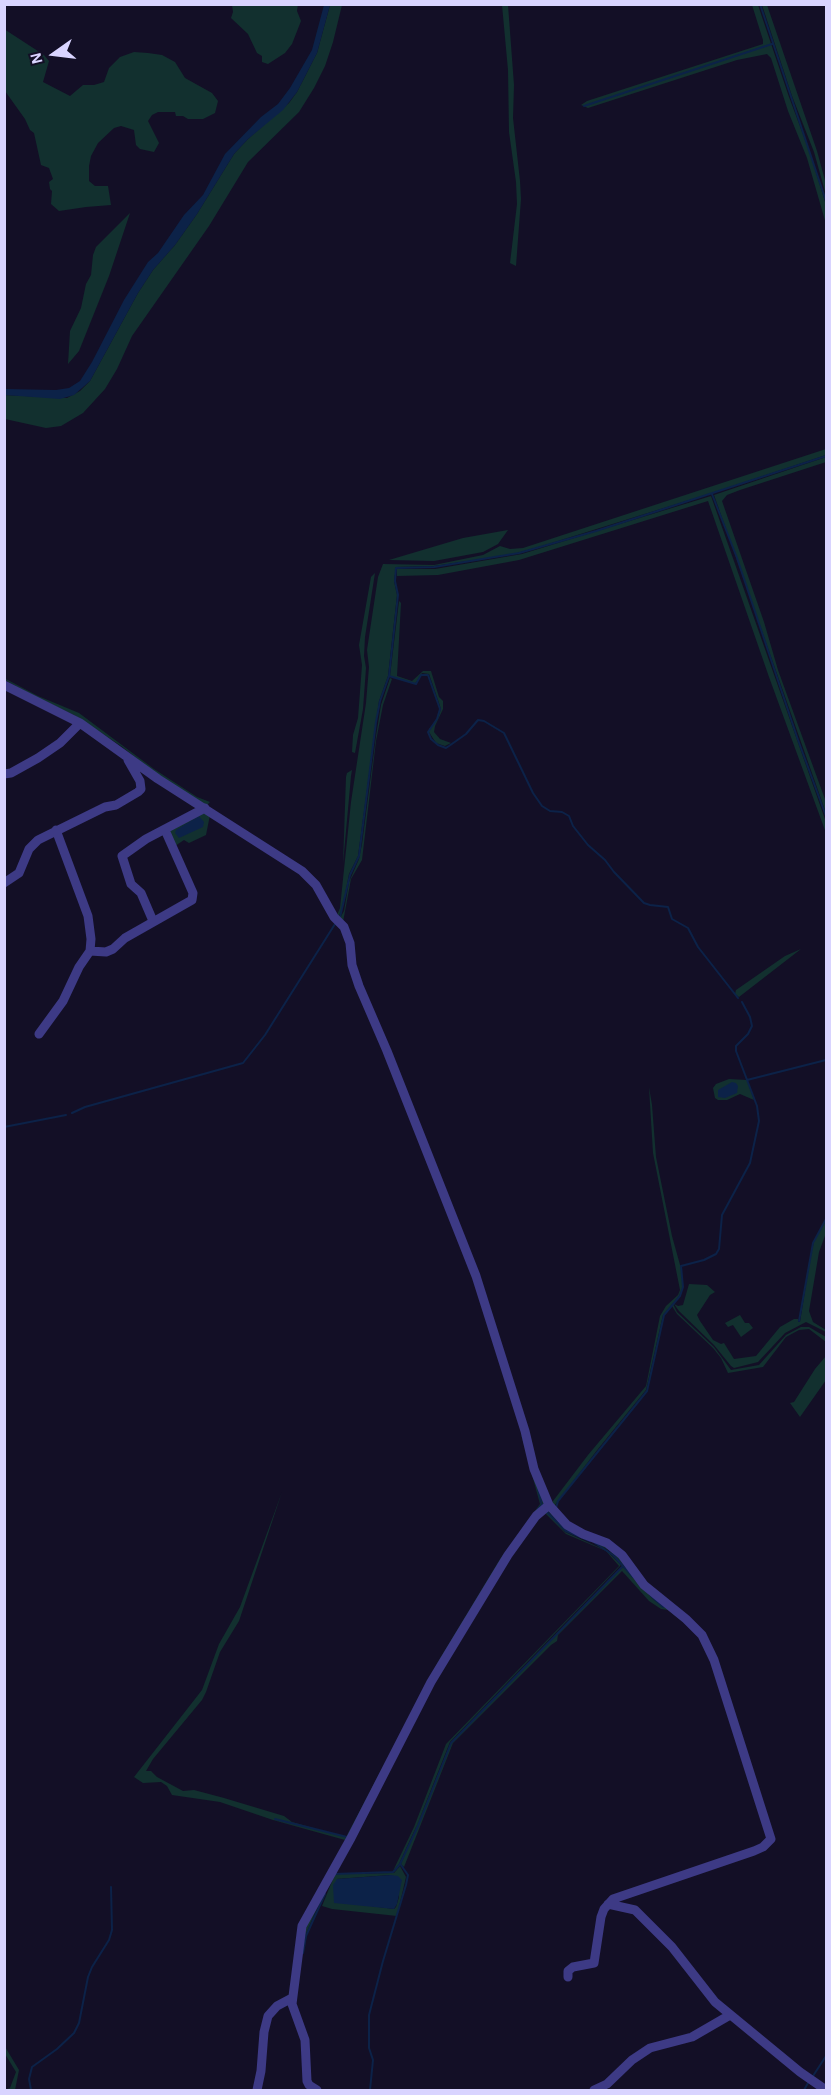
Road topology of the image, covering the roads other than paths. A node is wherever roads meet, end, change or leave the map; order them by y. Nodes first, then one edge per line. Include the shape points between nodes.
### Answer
1 (4, 685) edge
2 (80, 723) junction
3 (126, 756) junction
4 (4, 774) edge
5 (205, 808) junction
6 (56, 830) junction
7 (165, 830) junction
8 (4, 883) edge
9 (153, 921) junction
10 (90, 951) junction
11 (39, 1034) dead end
12 (549, 1506) junction
13 (643, 1889) junction
14 (608, 1904) junction
15 (635, 1910) junction
16 (568, 1977) dead end
17 (292, 1998) junction
18 (730, 2015) junction
19 (256, 2091) edge
20 (317, 2091) edge
21 (594, 2091) edge
22 (826, 2091) edge

1 - 2 street
2 - 3 street
2 - 4 street via 53,748 24,767
3 - 5 street
3 - 6 street via 141,789 116,805
5 - 7 street
5 - 12 street via 311,878 344,927 359,986 476,1276
6 - 8 street via 33,844 19,873
6 - 10 street via 88,916
7 - 9 street via 194,897
7 - 9 street via 122,856 131,884 141,893
9 - 10 street via 113,949
10 - 11 street via 57,1011
12 - 13 street via 567,1525 607,1543 622,1555 644,1584 702,1635 771,1833 763,1847
12 - 17 street via 536,1516 508,1555 431,1682 302,1926
13 - 14 street
13 - 15 street
14 - 15 street
14 - 16 street via 601,1917 594,1963 573,1966
15 - 18 street
17 - 19 street via 268,2016
17 - 20 street via 305,2040 307,2081
18 - 21 street via 692,2037 650,2048
18 - 22 street

